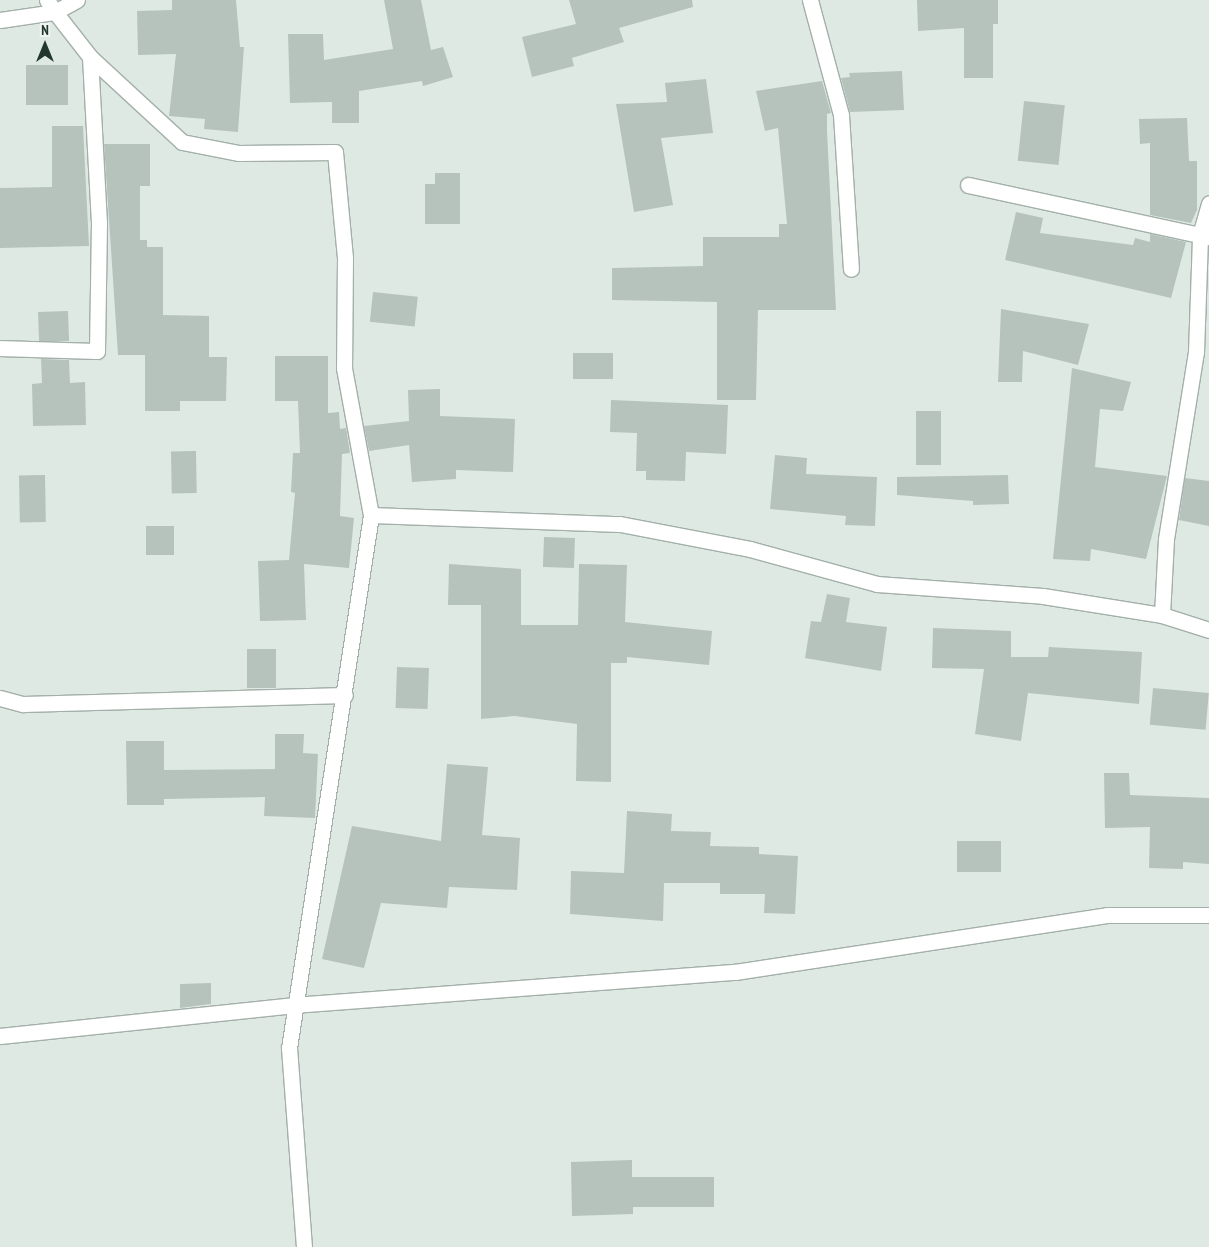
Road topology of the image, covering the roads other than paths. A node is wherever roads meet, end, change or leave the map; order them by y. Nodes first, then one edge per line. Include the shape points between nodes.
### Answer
1 (77, 0) edge
2 (810, 0) edge
3 (51, 6) edge
4 (0, 20) edge
5 (90, 57) junction
6 (968, 185) dead end
7 (1209, 203) edge
8 (1205, 236) edge
9 (851, 269) dead end
10 (0, 348) edge
11 (371, 515) junction
12 (1162, 614) junction
13 (1209, 630) edge
14 (345, 695) junction
15 (0, 698) edge
16 (1209, 915) edge
17 (294, 1006) junction
18 (0, 1036) edge
19 (304, 1247) edge

1 - 3 street
2 - 9 street via 841,115
3 - 4 street
3 - 5 street
5 - 10 street via 99,223 97,351
5 - 11 street via 182,142 238,153 336,152 345,258 344,368
6 - 8 street
7 - 8 street
8 - 12 street via 1196,352 1166,539
11 - 12 street via 620,524 750,549 877,584 1043,596
11 - 14 street
12 - 13 street
14 - 15 street via 23,704
14 - 17 street
16 - 17 street via 1107,914 735,972
17 - 18 street
17 - 19 street via 288,1048

